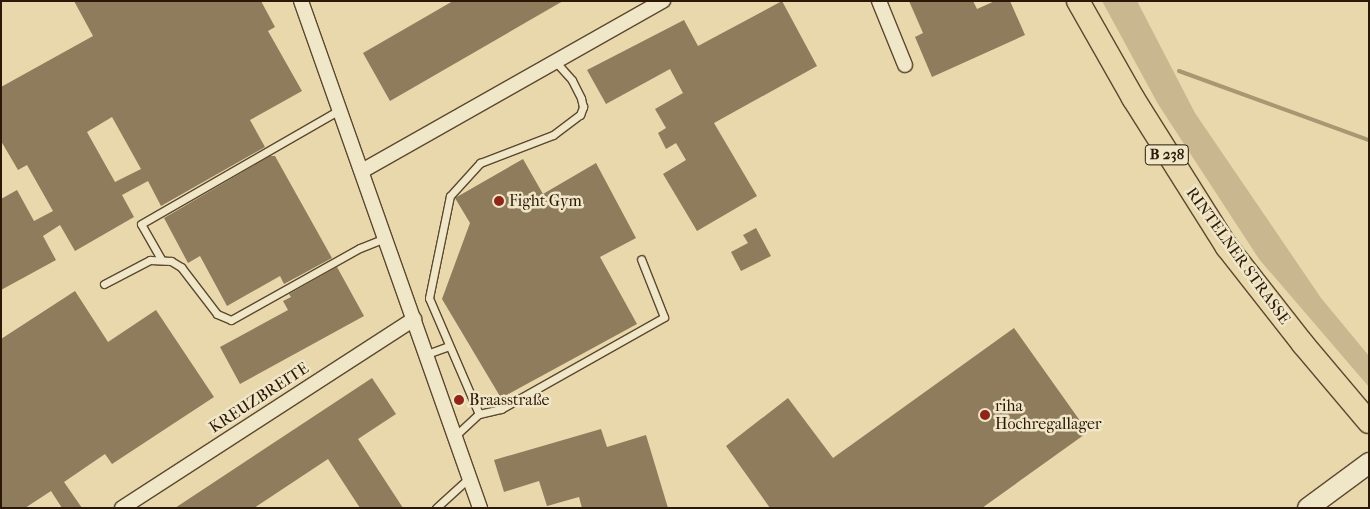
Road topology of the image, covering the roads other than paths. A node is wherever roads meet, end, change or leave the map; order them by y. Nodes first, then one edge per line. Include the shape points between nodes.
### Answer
1 (301, 1) edge
2 (663, 1) edge
3 (879, 1) edge
4 (1078, 1) edge
5 (556, 62) junction
6 (905, 65) dead end
7 (339, 110) junction
8 (362, 171) junction
9 (385, 238) junction
10 (161, 259) junction
11 (641, 259) dead end
12 (104, 284) dead end
13 (414, 318) junction
14 (449, 346) junction
15 (428, 354) junction
16 (478, 414) junction
17 (1369, 422) edge
18 (455, 436) junction
19 (1369, 463) edge
20 (470, 476) junction
21 (122, 508) edge
22 (436, 508) edge
23 (480, 508) edge
24 (1308, 508) edge

1 - 7 street
2 - 5 street
3 - 6 street
4 - 17 main road, RINTELNER STRASSE / B 238 via 1142,114 1227,247
5 - 8 street
5 - 14 lane via 572,80 581,98 580,116 553,135 480,163 450,196 429,298
7 - 8 street
7 - 10 lane via 141,224
8 - 9 street
9 - 10 lane via 360,248 231,320 217,314 181,267
9 - 13 street
10 - 12 lane via 150,260
11 - 16 lane via 664,317 502,409
13 - 15 street
13 - 21 street, KREUZBREITE
14 - 15 lane
14 - 16 lane
15 - 18 street
16 - 18 lane
18 - 20 street
19 - 24 main road
20 - 22 lane
20 - 23 street

